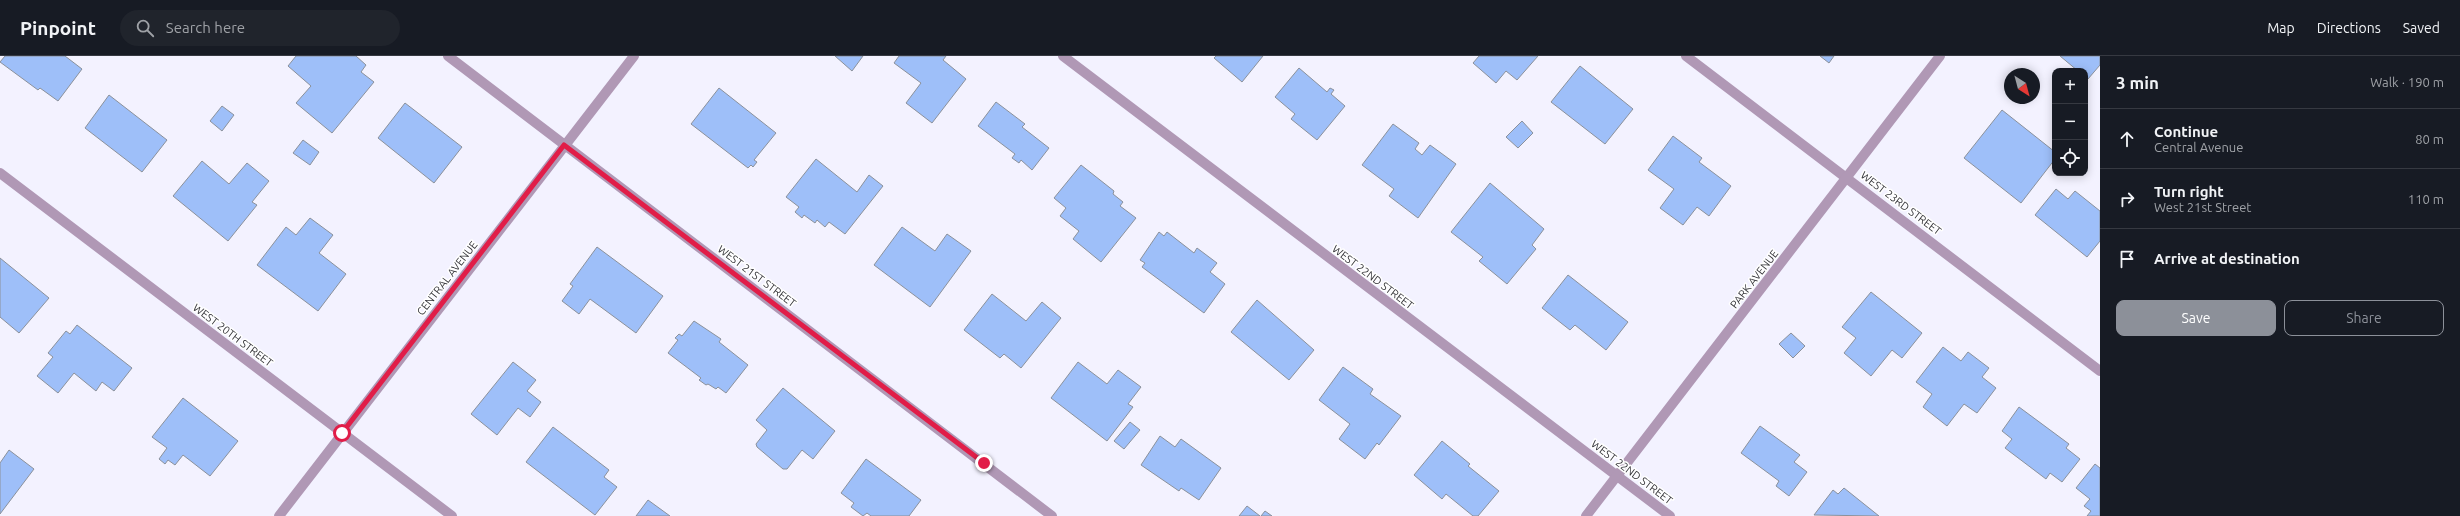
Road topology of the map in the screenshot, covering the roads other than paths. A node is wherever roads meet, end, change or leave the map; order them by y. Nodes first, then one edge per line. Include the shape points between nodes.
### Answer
1 (448, 56) edge
2 (634, 56) edge
3 (1063, 56) edge
4 (1686, 56) edge
5 (1940, 56) edge
6 (564, 145) junction
7 (0, 172) edge
8 (1848, 178) junction
9 (2100, 371) edge
10 (342, 433) junction
11 (1617, 475) junction
12 (280, 516) edge
13 (452, 516) edge
14 (1052, 516) edge
15 (1586, 516) edge
16 (1670, 516) edge

1 - 6 street, WEST 21ST STREET
2 - 6 street, CENTRAL AVENUE
3 - 11 street, WEST 22ND STREET
4 - 8 street, WEST 23RD STREET
5 - 8 street, PARK AVENUE
6 - 10 street, CENTRAL AVENUE
6 - 14 street, WEST 21ST STREET
7 - 10 street, WEST 20TH STREET
8 - 9 street, WEST 23RD STREET
8 - 11 street, PARK AVENUE
10 - 12 street, CENTRAL AVENUE
10 - 13 street, WEST 20TH STREET
11 - 15 street, PARK AVENUE
11 - 16 street, WEST 22ND STREET

